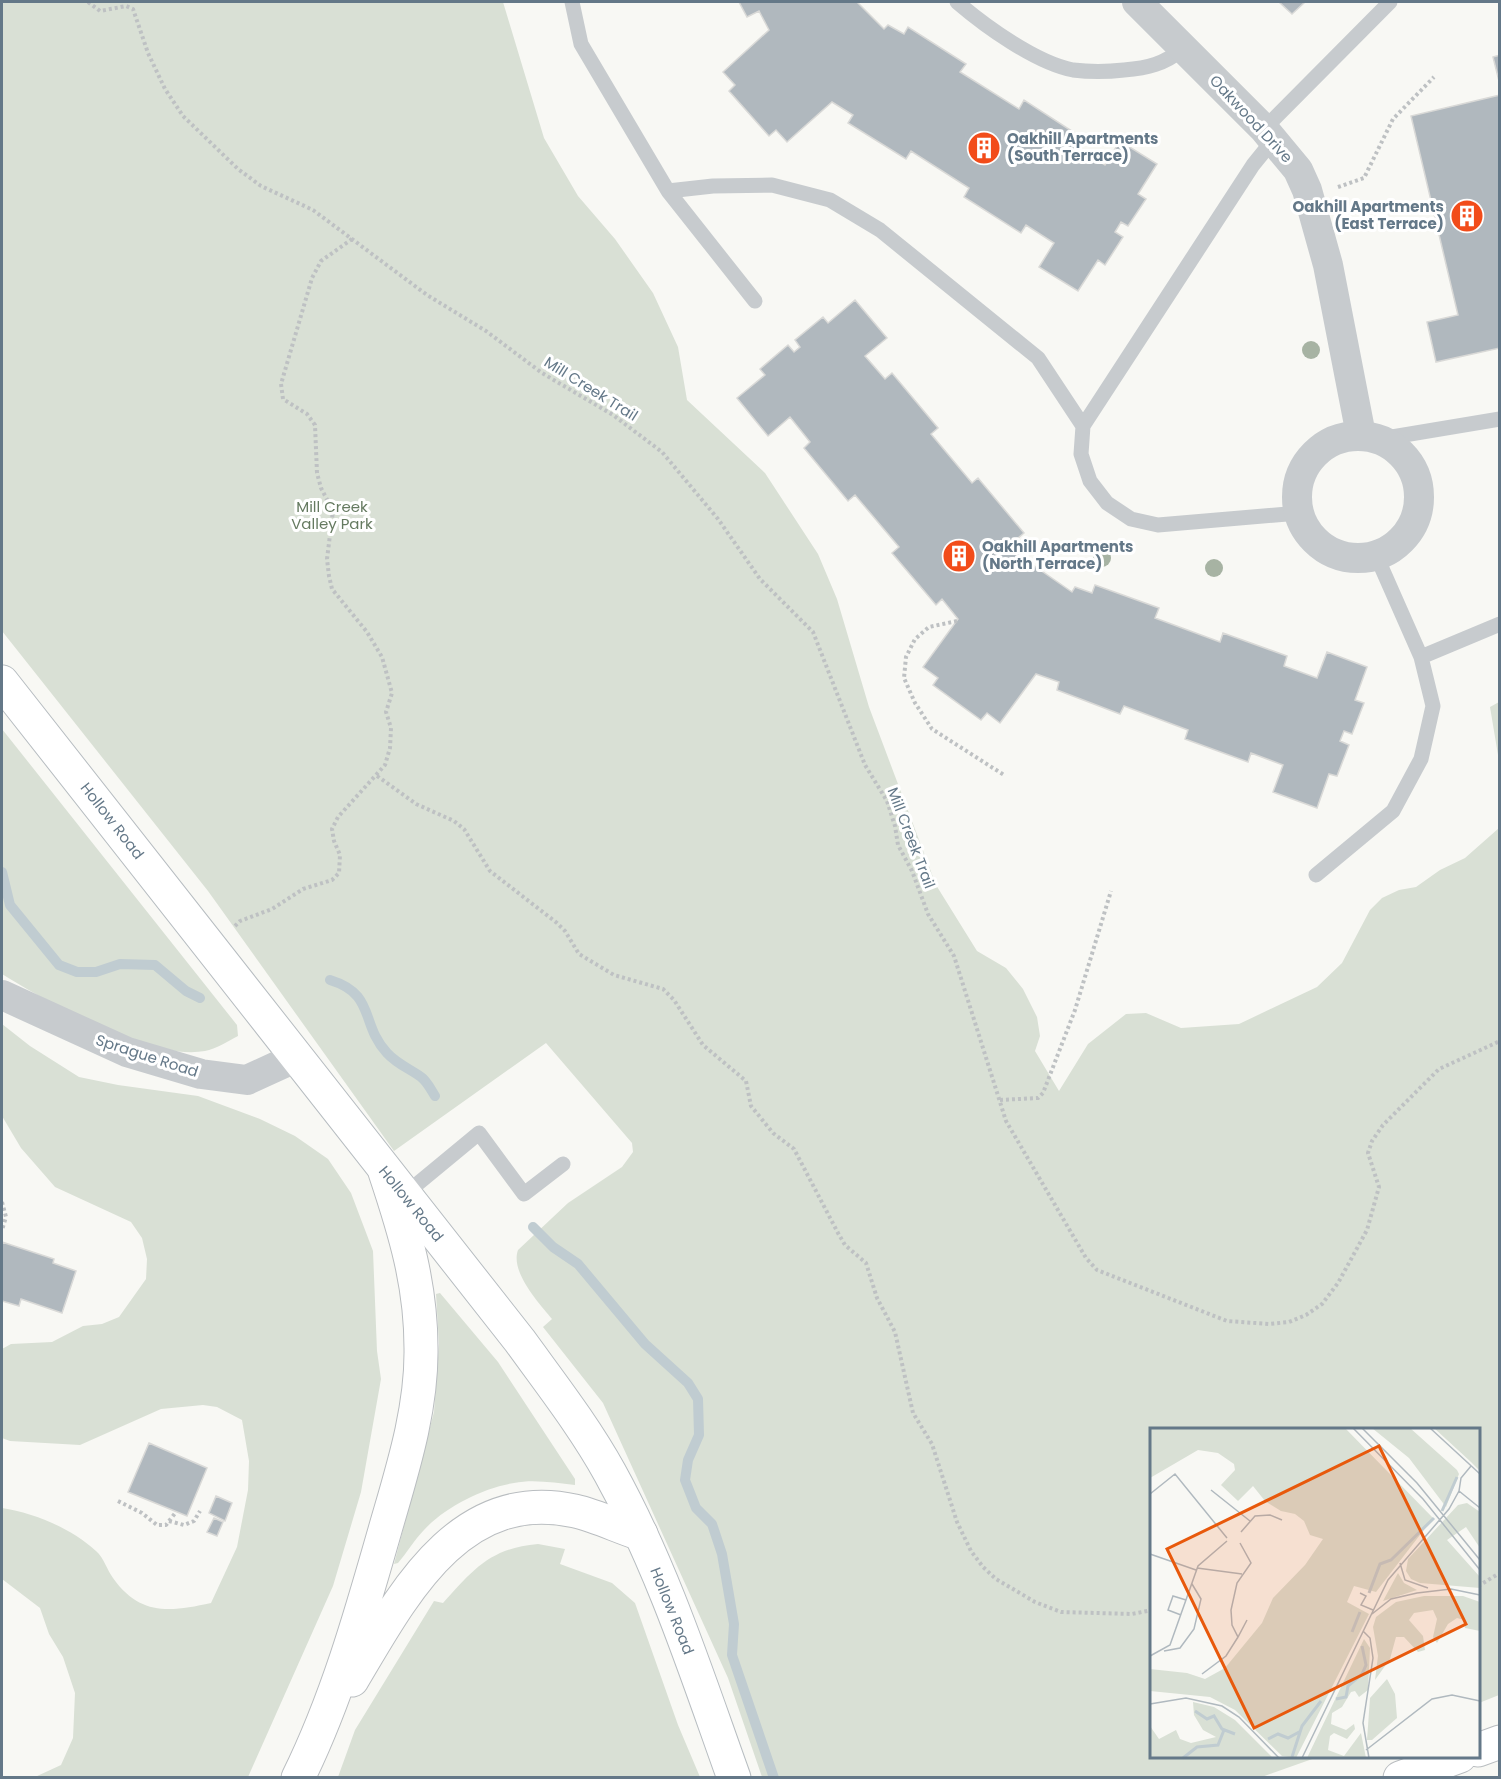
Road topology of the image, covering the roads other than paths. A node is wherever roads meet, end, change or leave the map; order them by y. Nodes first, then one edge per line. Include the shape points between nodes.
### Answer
1 (572, 2) edge
2 (957, 2) edge
3 (1137, 2) edge
4 (1390, 2) edge
5 (1183, 49) junction
6 (1269, 134) junction
7 (668, 191) junction
8 (755, 301) dead end
9 (1500, 419) edge
10 (1083, 426) junction
11 (1371, 437) junction
12 (1299, 513) junction
13 (1376, 555) junction
14 (1500, 624) edge
15 (1421, 657) junction
16 (2, 682) edge
17 (1316, 875) dead end
18 (2, 995) edge
19 (297, 1057) junction
20 (563, 1164) dead end
21 (394, 1184) junction
22 (640, 1534) junction
23 (319, 1735) junction
24 (1500, 1742) edge
25 (1480, 1750) edge
26 (1455, 1758) edge
27 (298, 1778) edge
28 (734, 1778) edge
29 (1400, 1778) edge

1 - 7 lane via 581,44
2 - 5 lane via 1003,36 1071,69 1117,71 1157,66
3 - 5 street, Oakwood Drive
4 - 6 lane
5 - 6 street, Oakwood Drive
6 - 10 lane via 1253,165
6 - 11 street, Oakwood Drive via 1298,170 1307,190
7 - 8 lane
7 - 10 lane via 772,185 830,200 880,230 1038,358
9 - 11 lane
10 - 12 lane via 1082,454 1090,481 1107,503 1131,519 1158,525
11 - 12 street via 1342,437 1324,445 1310,458 1296,493
11 - 13 street via 1395,447 1407,459 1419,490 1418,507 1404,537
12 - 13 street via 1306,531 1337,555
13 - 15 lane
14 - 15 lane
15 - 17 lane via 1433,706 1421,759 1393,811
16 - 19 main road, Hollow Road
18 - 19 street, Sprague Road via 127,1052 201,1074 247,1080
19 - 21 main road, Hollow Road
20 - 21 lane via 524,1194 479,1133
21 - 22 main road, Hollow Road via 520,1341 562,1400 609,1472
21 - 23 main road via 418,1294 422,1350 417,1409 379,1552
22 - 23 main road via 575,1511 536,1508 501,1512 464,1530 433,1558 402,1599
22 - 28 main road, Hollow Road via 668,1596
23 - 27 main road
24 - 25 main road
26 - 29 main road

